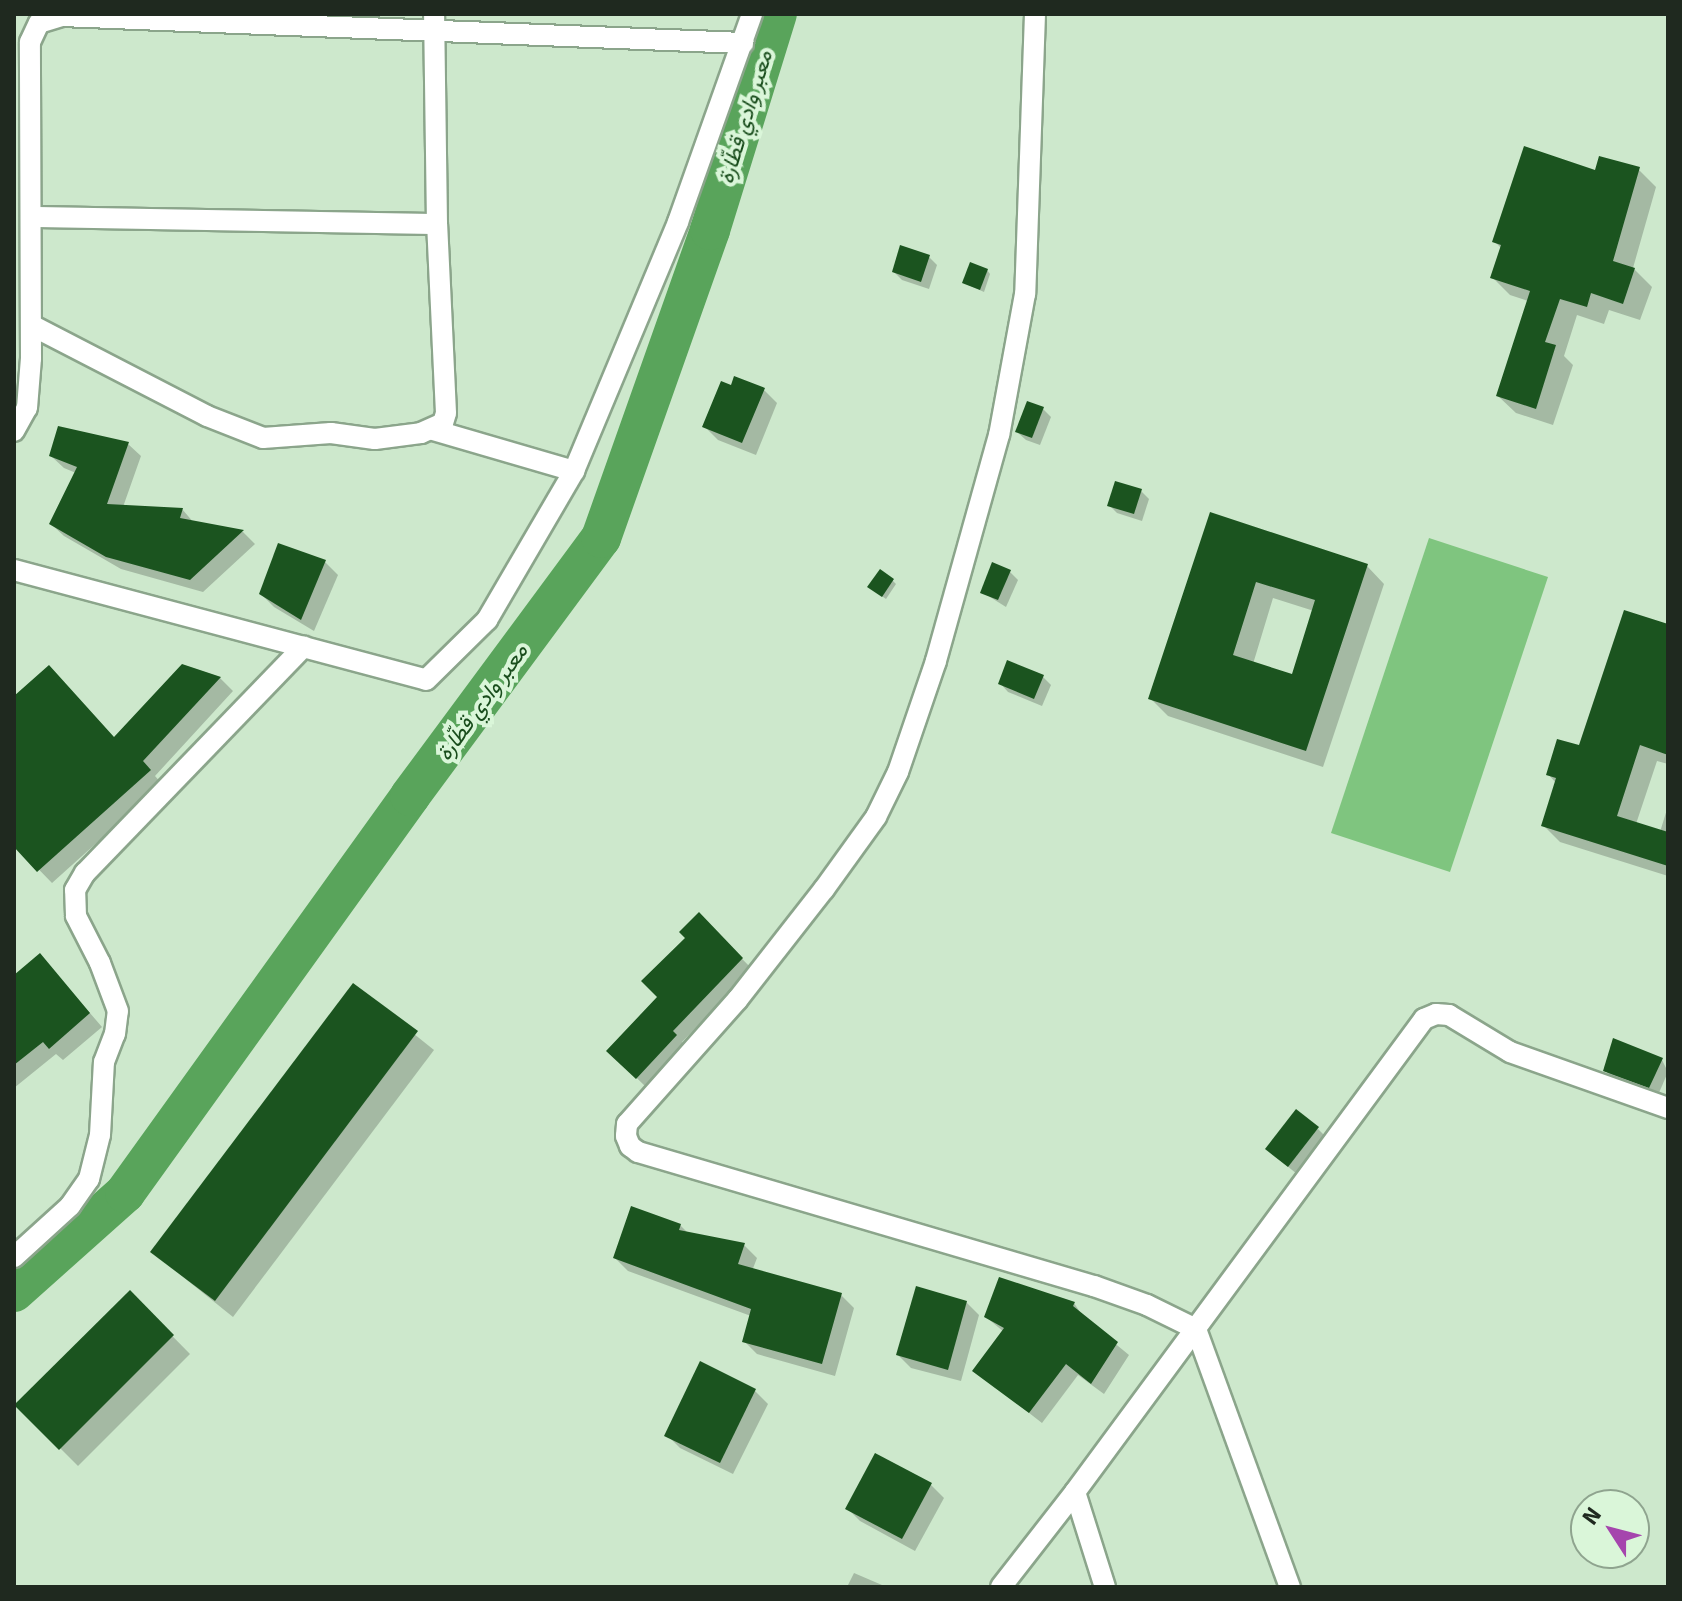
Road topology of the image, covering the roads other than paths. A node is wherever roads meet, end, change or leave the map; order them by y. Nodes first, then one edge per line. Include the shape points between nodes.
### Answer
1 (752, 14) edge
2 (1035, 14) edge
3 (435, 23) edge
4 (743, 43) junction
5 (33, 217) junction
6 (437, 224) junction
7 (31, 325) junction
8 (433, 430) junction
9 (14, 431) edge
10 (574, 471) junction
11 (14, 570) edge
12 (304, 646) junction
13 (1668, 1108) edge
14 (14, 1257) edge
15 (1196, 1329) junction
16 (1075, 1492) junction
17 (1001, 1587) edge
18 (1105, 1587) edge
19 (1290, 1587) edge

1 - 4 street
2 - 15 street via 1025,294 975,529 898,772 876,817 824,889 738,999 627,1124 626,1136 638,1152 1094,1286
3 - 4 street
3 - 5 street via 62,16 39,23 30,42
3 - 6 street
4 - 10 street via 678,222
5 - 6 street
5 - 7 street
6 - 8 street via 446,413
7 - 8 street via 207,416 263,438 331,433 375,439
7 - 9 street via 27,408
8 - 10 street
10 - 12 street via 487,620 426,680
11 - 12 street
12 - 14 street via 85,873 75,890 76,916 118,1011 104,1062 100,1135 89,1179 70,1206
13 - 15 street via 1510,1052 1449,1015 1424,1019
15 - 16 street
15 - 19 street
16 - 17 street
16 - 18 street

